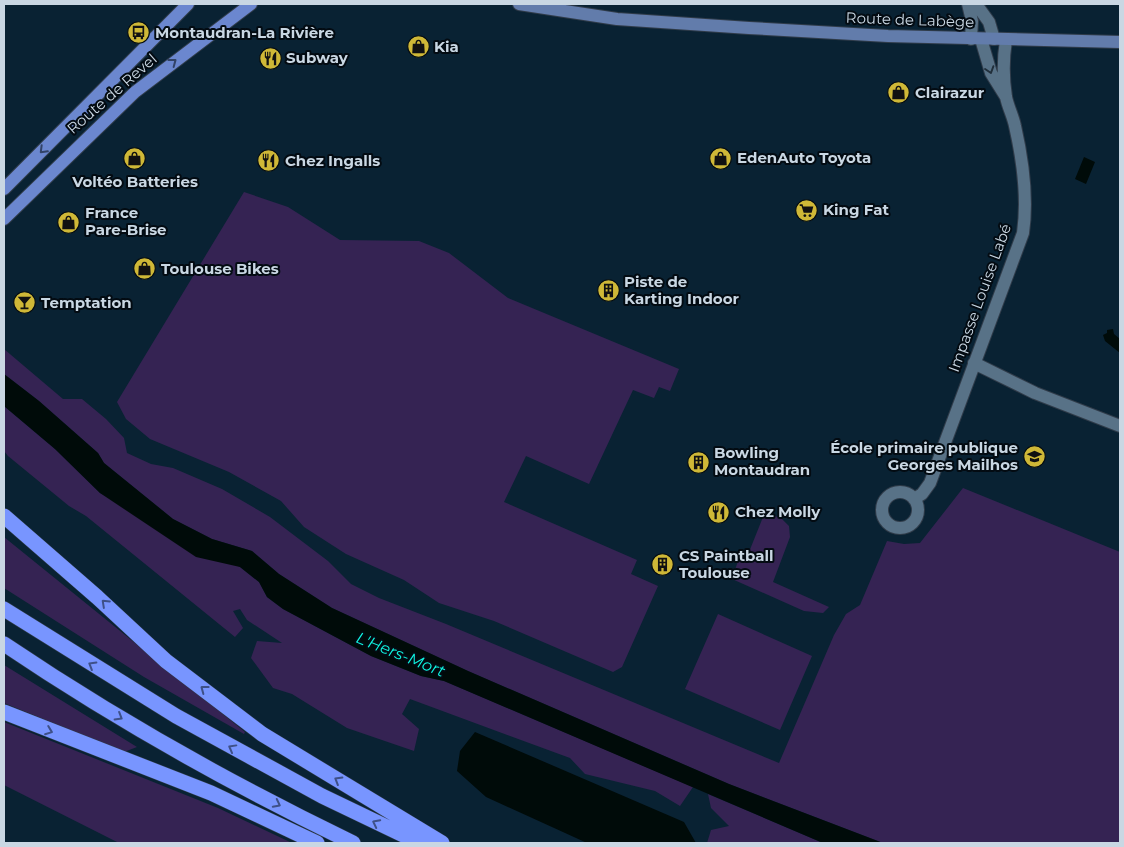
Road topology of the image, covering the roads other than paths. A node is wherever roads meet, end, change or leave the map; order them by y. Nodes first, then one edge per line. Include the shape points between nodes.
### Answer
1 (188, 4) edge
2 (251, 4) edge
3 (519, 4) edge
4 (968, 4) edge
5 (976, 4) edge
6 (976, 39) junction
7 (1000, 40) junction
8 (1120, 42) edge
9 (1006, 97) junction
10 (4, 189) edge
11 (4, 219) edge
12 (974, 363) junction
13 (1120, 426) edge
14 (914, 499) dead end
15 (4, 516) edge
16 (4, 609) edge
17 (4, 644) edge
18 (4, 712) edge
19 (318, 843) edge
20 (354, 843) edge
21 (420, 843) edge
22 (442, 843) edge

1 -> 10 main road, Route de Revel
11 -> 2 main road, Route de Revel via 107,116
3 - 6 main road, Route de Labège via 643,21
4 - 6 street, Impasse Louise Labé
5 - 7 street
6 - 7 main road, Route de Labège
6 -> 9 street, Impasse Louise Labé via 990,73
7 - 8 main road, Route de Labège
7 - 9 street, Impasse Louise Labé
9 - 12 street, Impasse Louise Labé via 1016,133 1026,218 1018,250
12 - 13 street via 1035,393
12 - 14 street, Impasse Louise Labé via 930,483
22 -> 15 highway via 262,734 166,661
21 -> 16 highway via 322,796 184,721
17 -> 20 highway via 150,735
18 -> 19 highway via 211,793

